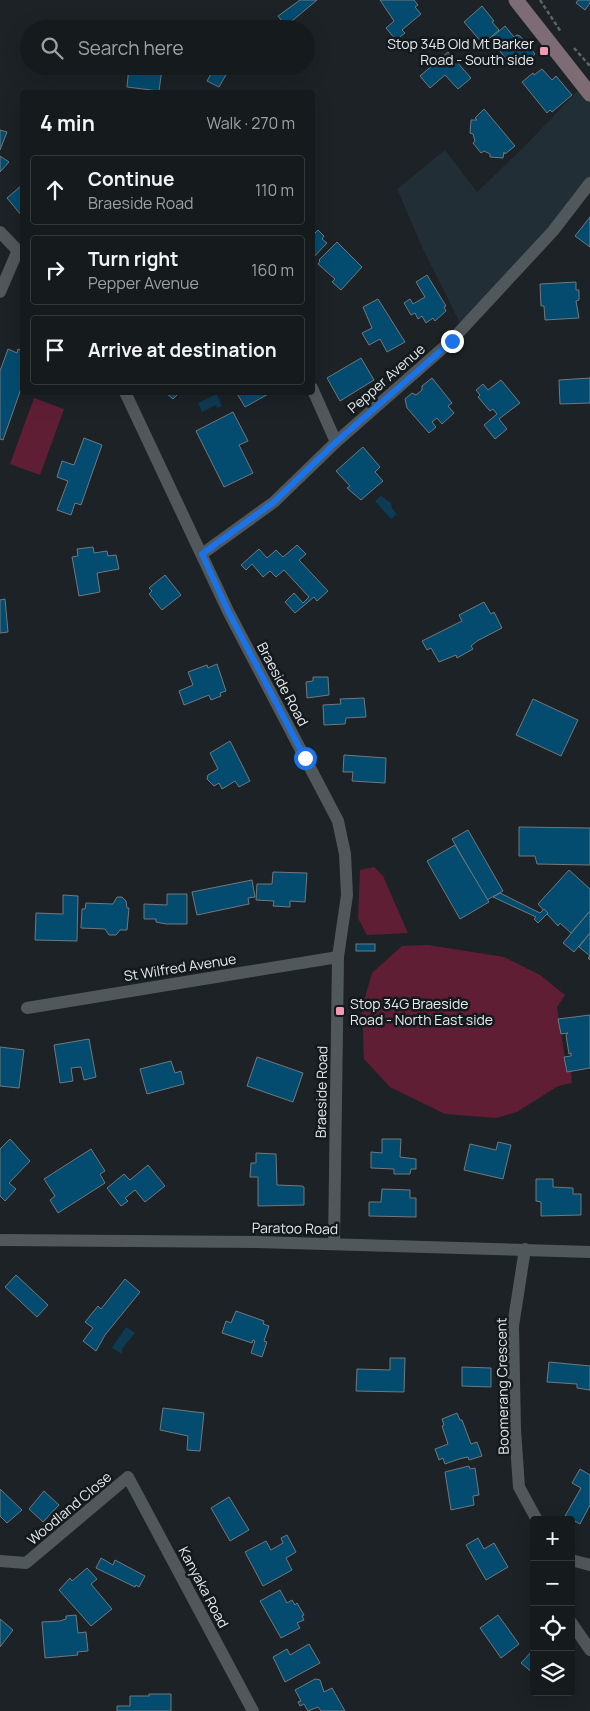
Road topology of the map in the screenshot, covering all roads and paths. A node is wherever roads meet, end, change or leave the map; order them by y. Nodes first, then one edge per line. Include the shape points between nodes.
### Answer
1 (516, 0) edge
2 (540, 0) edge
3 (566, 40) dead end
4 (572, 46) dead end
5 (590, 66) edge
6 (590, 94) edge
7 (590, 183) edge
8 (0, 232) edge
9 (20, 253) edge
10 (0, 292) edge
11 (126, 395) edge
12 (315, 395) edge
13 (336, 442) junction
14 (202, 554) junction
15 (338, 957) junction
16 (27, 1008) dead end
17 (0, 1240) edge
18 (334, 1244) junction
19 (525, 1249) junction
20 (590, 1252) edge
21 (128, 1477) joint
22 (535, 1516) edge
23 (0, 1561) edge
24 (575, 1561) edge
25 (590, 1565) edge
26 (575, 1628) edge
27 (590, 1650) edge
28 (253, 1711) edge

1 - 6 main road
2 - 3 path
4 - 5 path
7 - 13 street, Pepper Avenue via 552,231 452,341
8 - 9 street
9 - 10 street
11 - 14 street, Braeside Road
12 - 13 street
13 - 14 street, Pepper Avenue via 274,502
14 - 15 street, Braeside Road via 228,611 338,821 346,854 347,895
15 - 16 street, St Wilfred Avenue
15 - 18 street, Braeside Road
17 - 18 street, Paratoo Road
18 - 19 street, Paratoo Road
19 - 20 street, Paratoo Road
19 - 22 street, Boomerang Crescent via 513,1326 515,1430 520,1487
21 - 23 street, Woodland Close via 26,1563
21 - 28 street, Kanyaka Road
24 - 25 street
26 - 27 street

